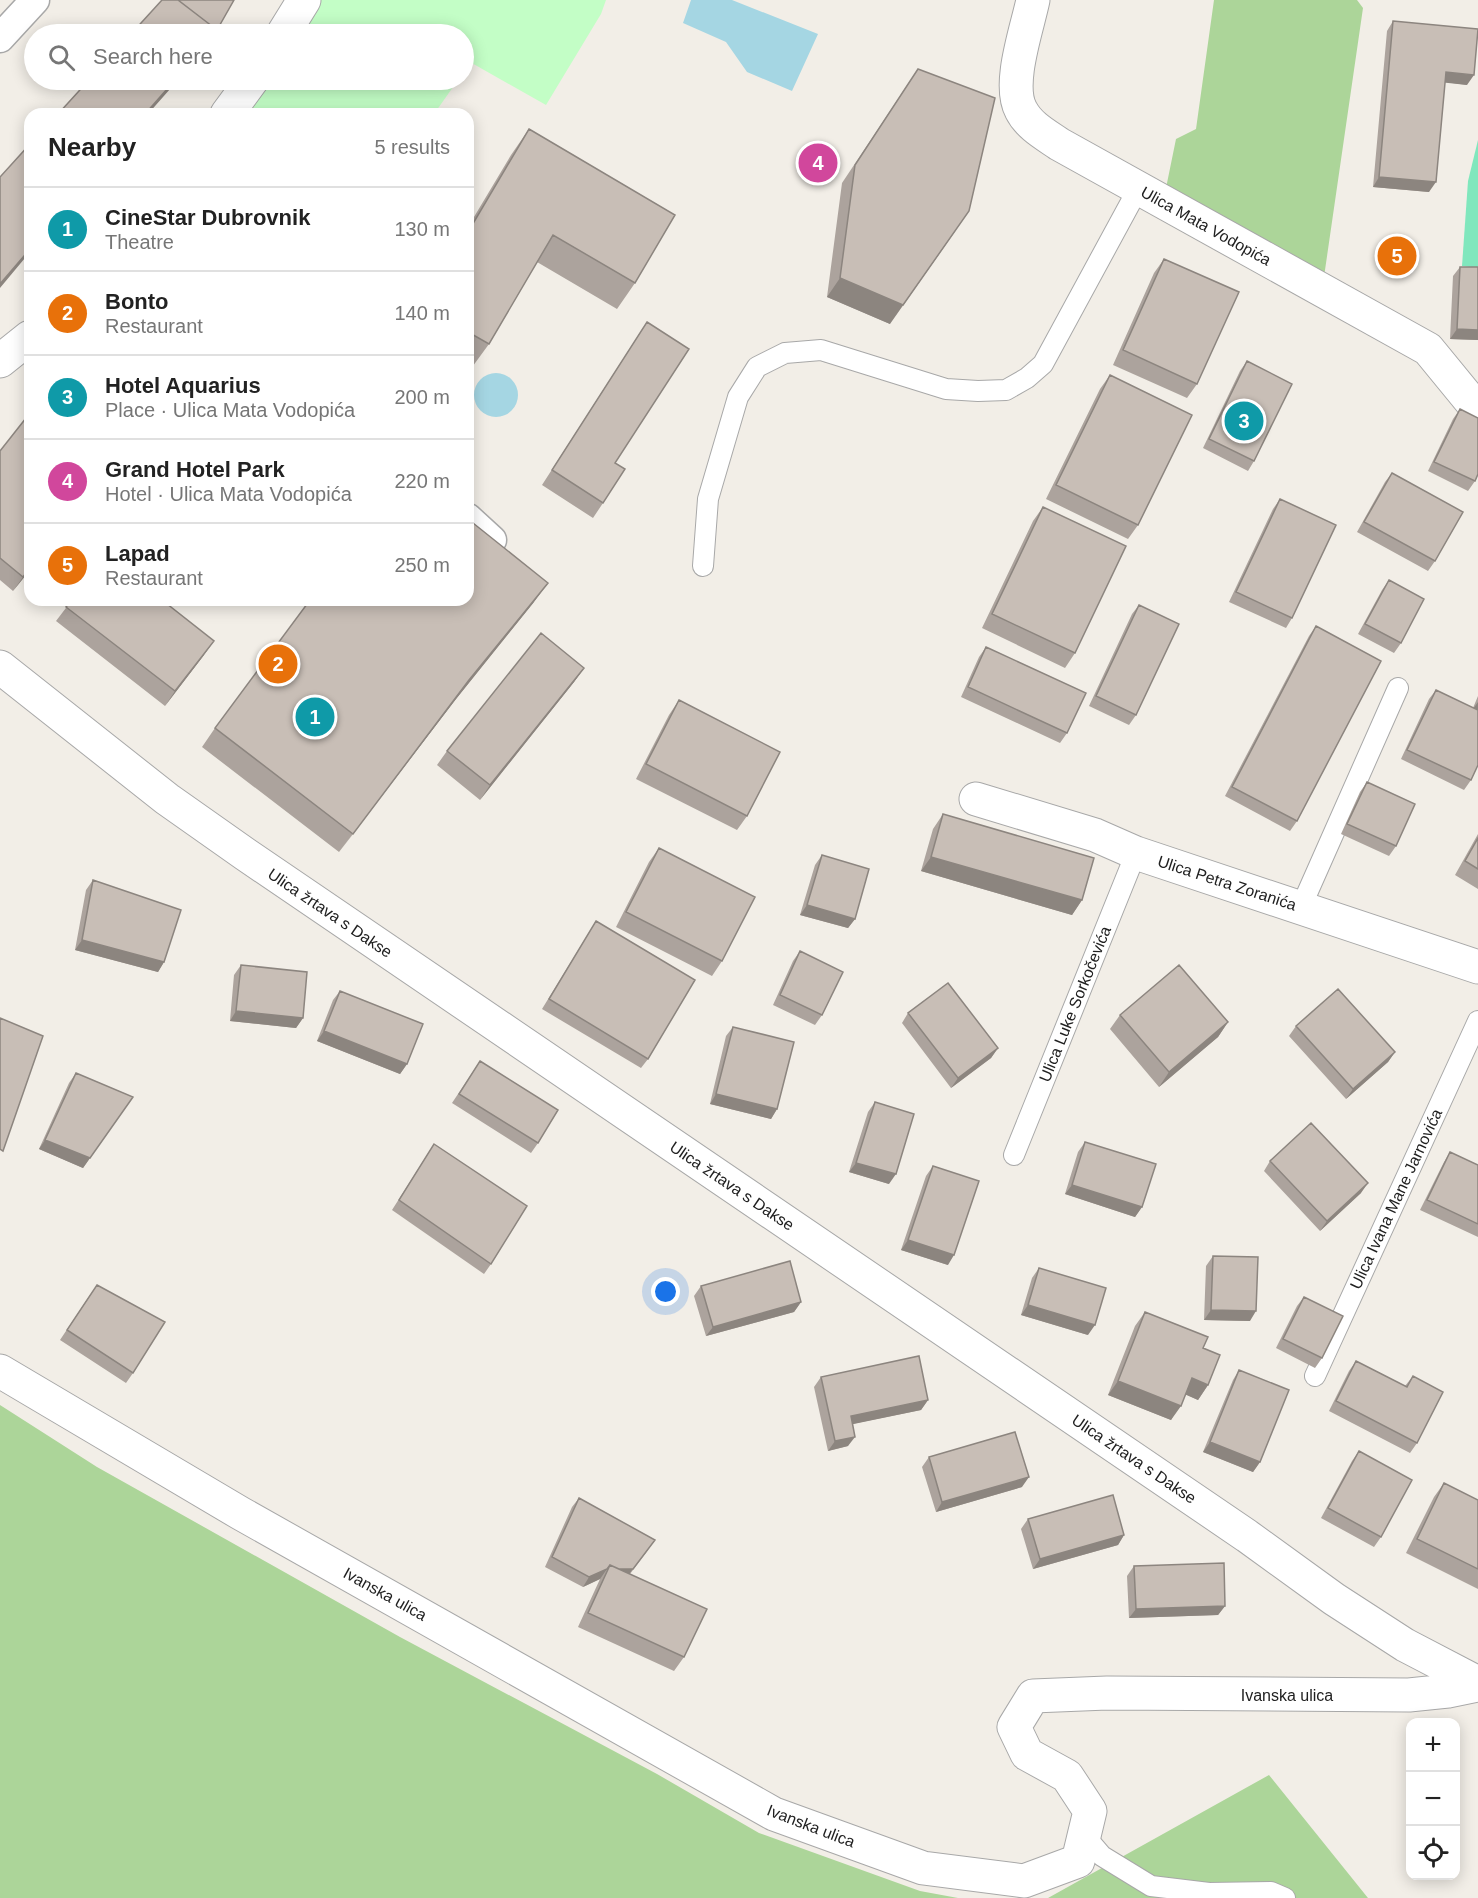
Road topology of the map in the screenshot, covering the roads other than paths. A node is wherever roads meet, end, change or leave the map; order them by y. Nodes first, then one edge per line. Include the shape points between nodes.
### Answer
1 (34, 0) edge
2 (304, 0) edge
3 (1033, 0) edge
4 (289, 24) edge
5 (0, 38) edge
6 (245, 90) edge
7 (231, 108) edge
8 (1138, 189) junction
9 (24, 342) edge
10 (0, 361) edge
11 (1478, 410) edge
12 (474, 524) edge
13 (492, 540) edge
14 (703, 566) dead end
15 (0, 667) edge
16 (1398, 688) dead end
17 (976, 800) dead end
18 (1136, 853) junction
19 (1301, 907) junction
20 (1478, 967) edge
21 (1478, 1022) edge
22 (1014, 1155) dead end
23 (0, 1371) edge
24 (1315, 1376) dead end
25 (1478, 1684) edge
26 (1084, 1836) junction
27 (1285, 1898) edge

1 - 5 street
2 - 4 street
3 - 8 street, Ulica Mata Vodopića via 1015,81 1021,112 1059,144
6 - 7 street
8 - 11 street, Ulica Mata Vodopića via 1428,350
8 - 14 lane via 1042,364 1028,378 1005,390 946,389 821,350 785,353 757,367 738,397 708,498
9 - 10 street
12 - 13 street
15 - 25 street, Ulica žrtava s Dakse via 166,799 255,861 1228,1522 1334,1599 1405,1645
16 - 19 lane
17 - 18 street, Ulica Petra Zoranića via 1095,836
18 - 19 street, Ulica Petra Zoranića
18 - 22 lane, Ulica Luke Sorkočevića
19 - 20 street, Ulica Petra Zoranića
21 - 24 lane, Ulica Ivana Mane Jarnovića
23 - 26 street, Ivanska ulica via 240,1513 774,1814 923,1868 1024,1881 1078,1861
25 - 26 street, Ivanska ulica via 1409,1695 1033,1696 1014,1727 1027,1754 1067,1776 1090,1811
26 - 27 lane via 1102,1856 1151,1886 1209,1893 1271,1892

